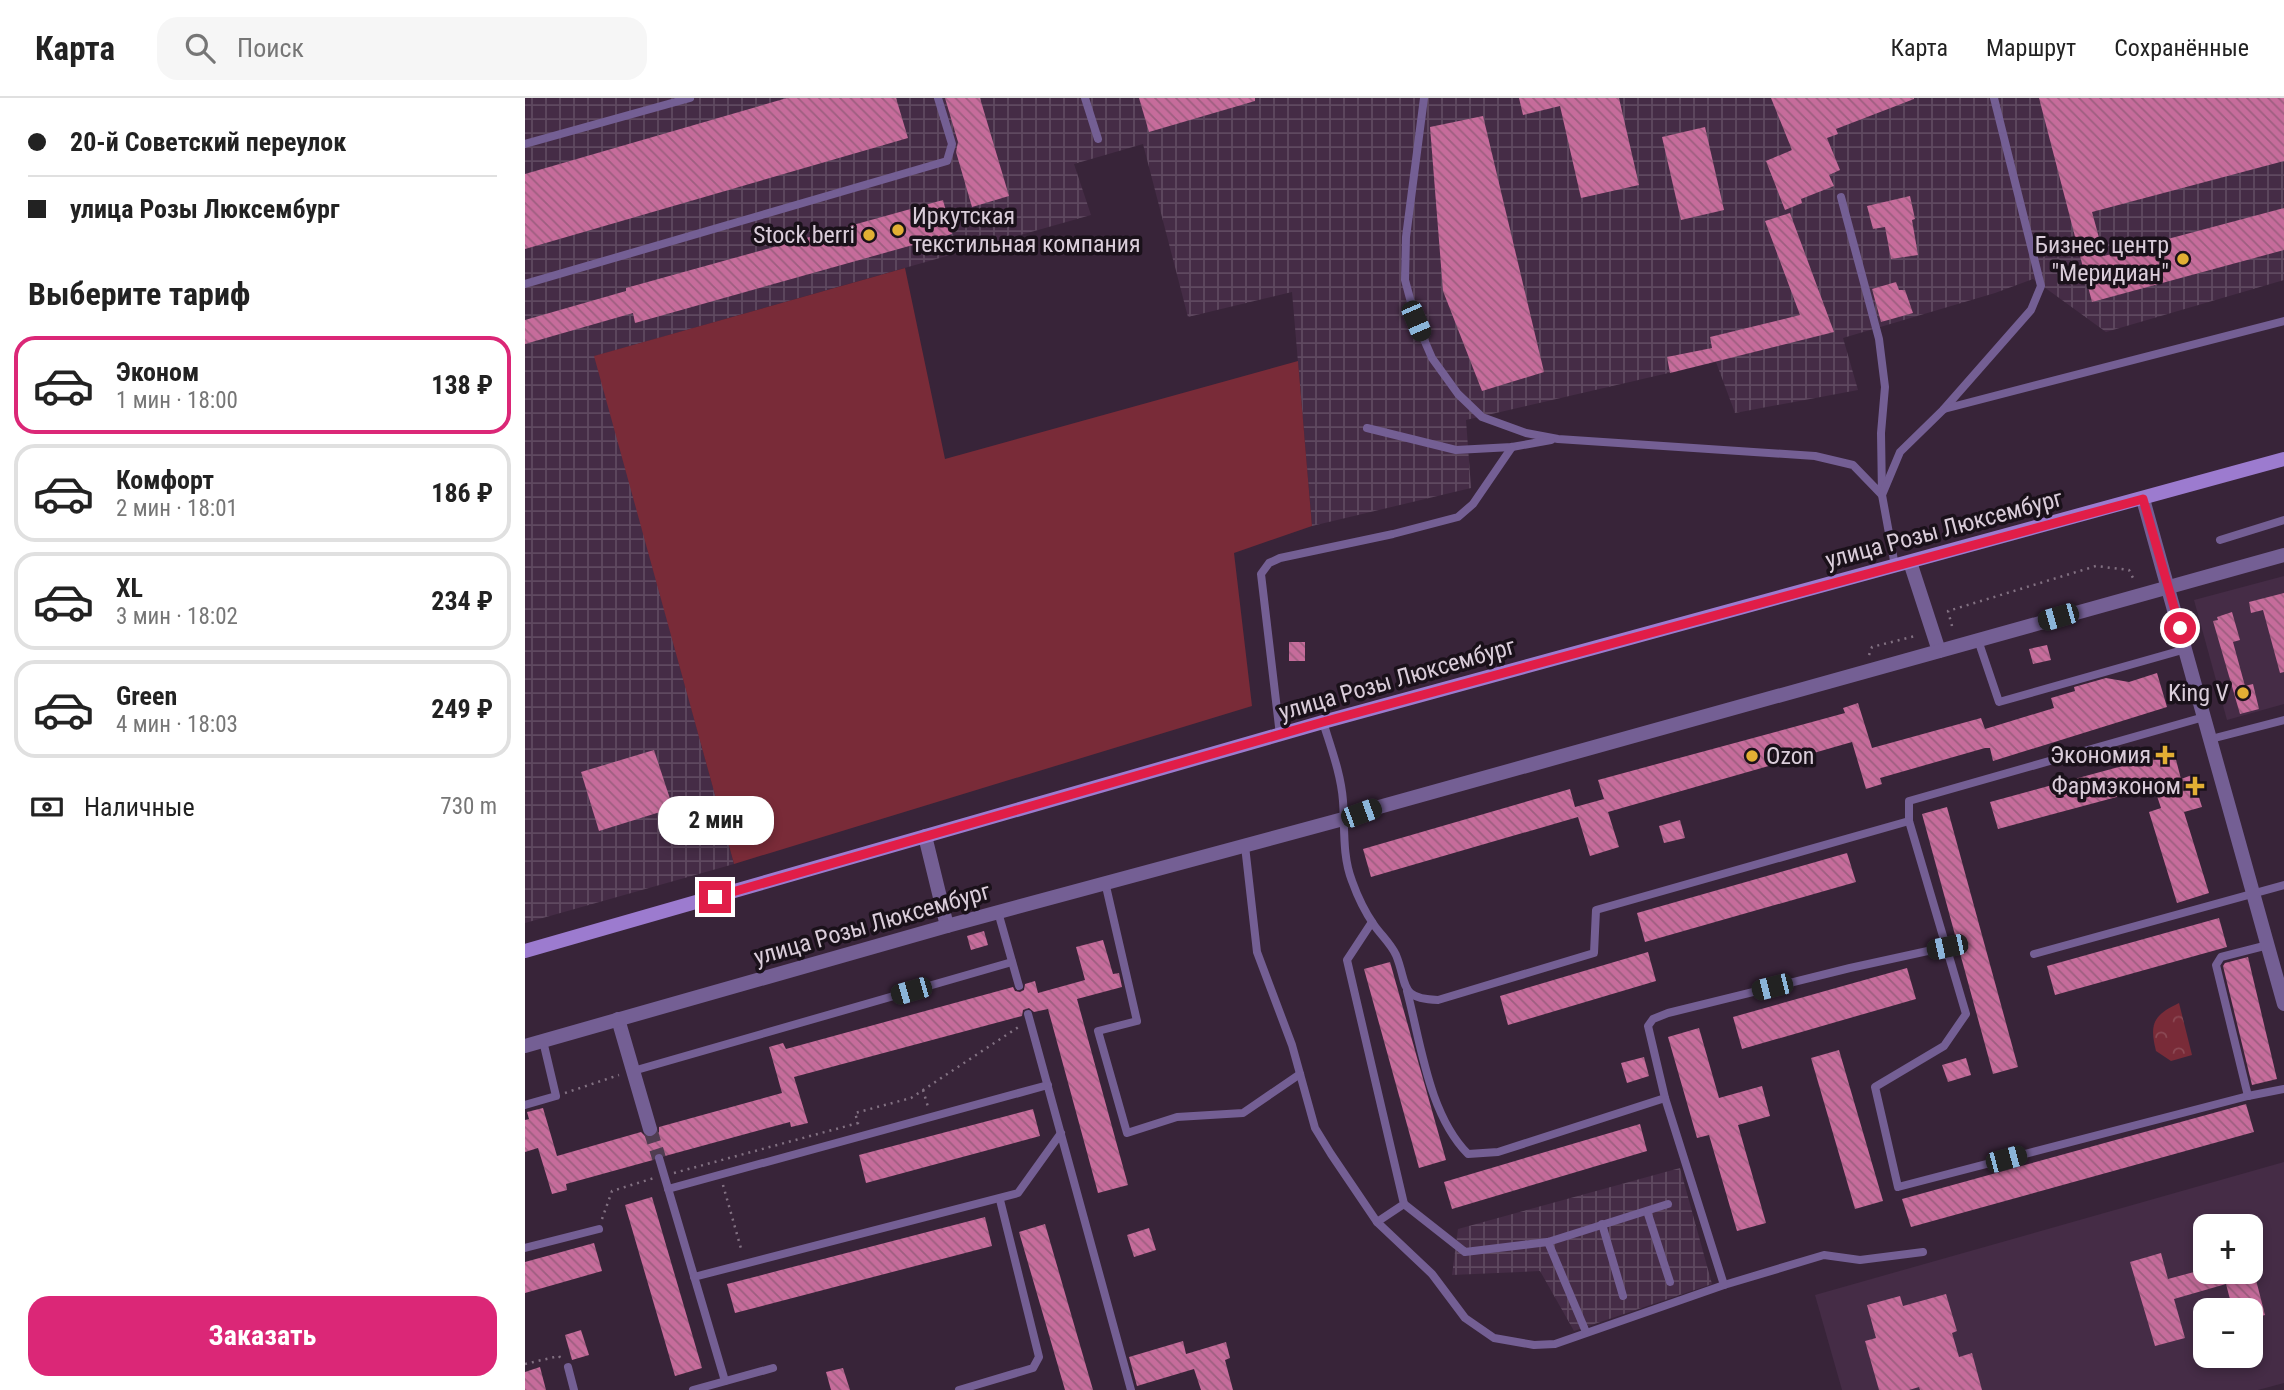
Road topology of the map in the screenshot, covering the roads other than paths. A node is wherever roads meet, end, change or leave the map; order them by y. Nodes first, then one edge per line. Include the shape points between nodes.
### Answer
1 (690, 98) edge
2 (938, 98) edge
3 (1085, 98) edge
4 (1424, 98) edge
5 (1994, 98) edge
6 (1098, 139) dead end
7 (525, 144) edge
8 (1841, 197) dead end
9 (525, 284) edge
10 (2284, 321) edge
11 (1944, 409) junction
12 (1367, 428) dead end
13 (1558, 439) junction
14 (1512, 447) junction
15 (2284, 459) edge
16 (1882, 495) junction
17 (2143, 499) junction
18 (2284, 520) edge
19 (2220, 540) dead end
20 (2284, 555) edge
21 (1902, 564) junction
22 (2168, 585) junction
23 (1978, 640) junction
24 (2186, 649) junction
25 (1939, 651) junction
26 (2204, 717) junction
27 (2284, 720) edge
28 (1323, 722) junction
29 (1280, 735) junction
30 (2211, 739) junction
31 (1343, 819) junction
32 (1909, 821) junction
33 (925, 836) junction
34 (1245, 846) junction
35 (1105, 882) junction
36 (2284, 885) edge
37 (2253, 894) junction
38 (998, 912) junction
39 (1372, 922) junction
40 (947, 926) junction
41 (2268, 945) junction
42 (1947, 947) junction
43 (525, 951) edge
44 (2034, 954) dead end
45 (1012, 962) junction
46 (1019, 986) dead end
47 (1406, 989) junction
48 (2284, 1004) edge
49 (1029, 1017) road end
50 (618, 1019) junction
51 (543, 1041) junction
52 (525, 1046) edge
53 (633, 1071) junction
54 (1300, 1074) junction
55 (1048, 1085) junction
56 (2284, 1089) edge
57 (2248, 1096) junction
58 (1665, 1098) junction
59 (525, 1105) edge
60 (650, 1129) tunnel mouth
61 (1061, 1133) junction
62 (659, 1158) tunnel mouth
63 (668, 1189) junction
64 (1000, 1200) junction
65 (1404, 1203) junction
66 (1668, 1204) dead end
67 (1647, 1211) junction
68 (1377, 1222) junction
69 (1602, 1224) junction
70 (599, 1229) road end
71 (1548, 1241) junction
72 (525, 1248) edge
73 (1923, 1252) dead end
74 (694, 1277) junction
75 (1669, 1282) dead end
76 (1724, 1284) junction
77 (1623, 1296) dead end
78 (1586, 1332) junction
79 (568, 1367) road end
80 (772, 1368) dead end
81 (725, 1381) junction
82 (574, 1390) edge
83 (693, 1390) edge
84 (959, 1390) edge
85 (1131, 1390) edge

1 - 7 lane
2 - 9 lane via 952,144 947,161
3 - 6 lane
4 - 13 lane via 1406,237 1405,280 1416,321 1431,358 1482,417
5 - 11 lane via 2041,286 2031,310
8 - 16 lane via 1879,339 1885,387
10 - 11 lane
11 - 16 lane via 1900,452
12 - 14 lane via 1456,450
13 - 14 lane
13 - 16 lane via 1815,456 1853,465
14 - 29 lane via 1473,504 1458,517 1269,563 1261,574
15 - 17 main road, улица Розы Люксембург
16 - 21 lane
17 - 21 main road, улица Розы Люксембург
17 - 22 street
18 - 19 lane
20 - 22 street, улица Розы Люксембург
21 - 25 street
21 - 28 main road, улица Розы Люксембург
22 - 23 street, улица Розы Люксембург
22 - 24 street
23 - 24 lane via 1999,702
23 - 25 street, улица Розы Люксембург
24 - 26 street
25 - 31 street, улица Розы Люксембург
26 - 30 street
26 - 32 lane via 1909,801
27 - 30 lane
28 - 29 main road, улица Розы Люксембург
28 - 31 lane via 1338,770
29 - 33 main road, улица Розы Люксембург
30 - 37 street
31 - 34 street, улица Розы Люксембург
31 - 39 lane via 1351,880
32 - 42 lane
32 - 47 lane via 1596,910 1594,953 1438,1000 1421,1000
33 - 40 street
33 - 43 main road, улица Розы Люксембург
34 - 35 street, улица Розы Люксембург
34 - 54 lane via 1257,952
35 - 38 street, улица Розы Люксембург
35 - 54 lane via 1137,1021 1098,1031 1127,1133 1177,1116 1243,1113
36 - 37 lane
37 - 41 street
37 - 44 lane
38 - 40 street, улица Розы Люксембург
38 - 45 lane
39 - 47 lane via 1395,953
39 - 65 lane via 1347,960
40 - 50 street, улица Розы Люксембург
41 - 48 street
41 - 57 lane via 2221,957 2216,965
42 - 57 lane via 1966,1014 1944,1046 1875,1087 1898,1187
42 - 58 lane via 1653,1019 1648,1026
45 - 46 lane
45 - 53 lane
47 - 58 lane via 1436,1103 1454,1140 1468,1154 1499,1152
49 - 55 lane
50 - 51 street, улица Розы Люксембург
50 - 53 street
51 - 52 street, улица Розы Люксембург
51 - 59 lane via 556,1096
53 - 60 street
54 - 68 lane via 1315,1128
55 - 61 lane
55 - 63 lane
56 - 57 lane
58 - 76 lane
61 - 64 lane via 1018,1193
61 - 85 lane
62 - 63 lane
63 - 74 lane
64 - 74 lane
64 - 84 lane via 1039,1357 1033,1368
65 - 68 lane
65 - 71 lane via 1465,1252
66 - 67 lane
67 - 69 lane
67 - 75 lane
68 - 78 lane via 1432,1274 1465,1318 1494,1338 1555,1344
69 - 71 lane
69 - 77 lane
70 - 72 lane
71 - 78 lane
73 - 76 lane via 1860,1260 1824,1255
74 - 81 lane
76 - 78 lane
79 - 82 lane
80 - 81 lane
81 - 83 lane

